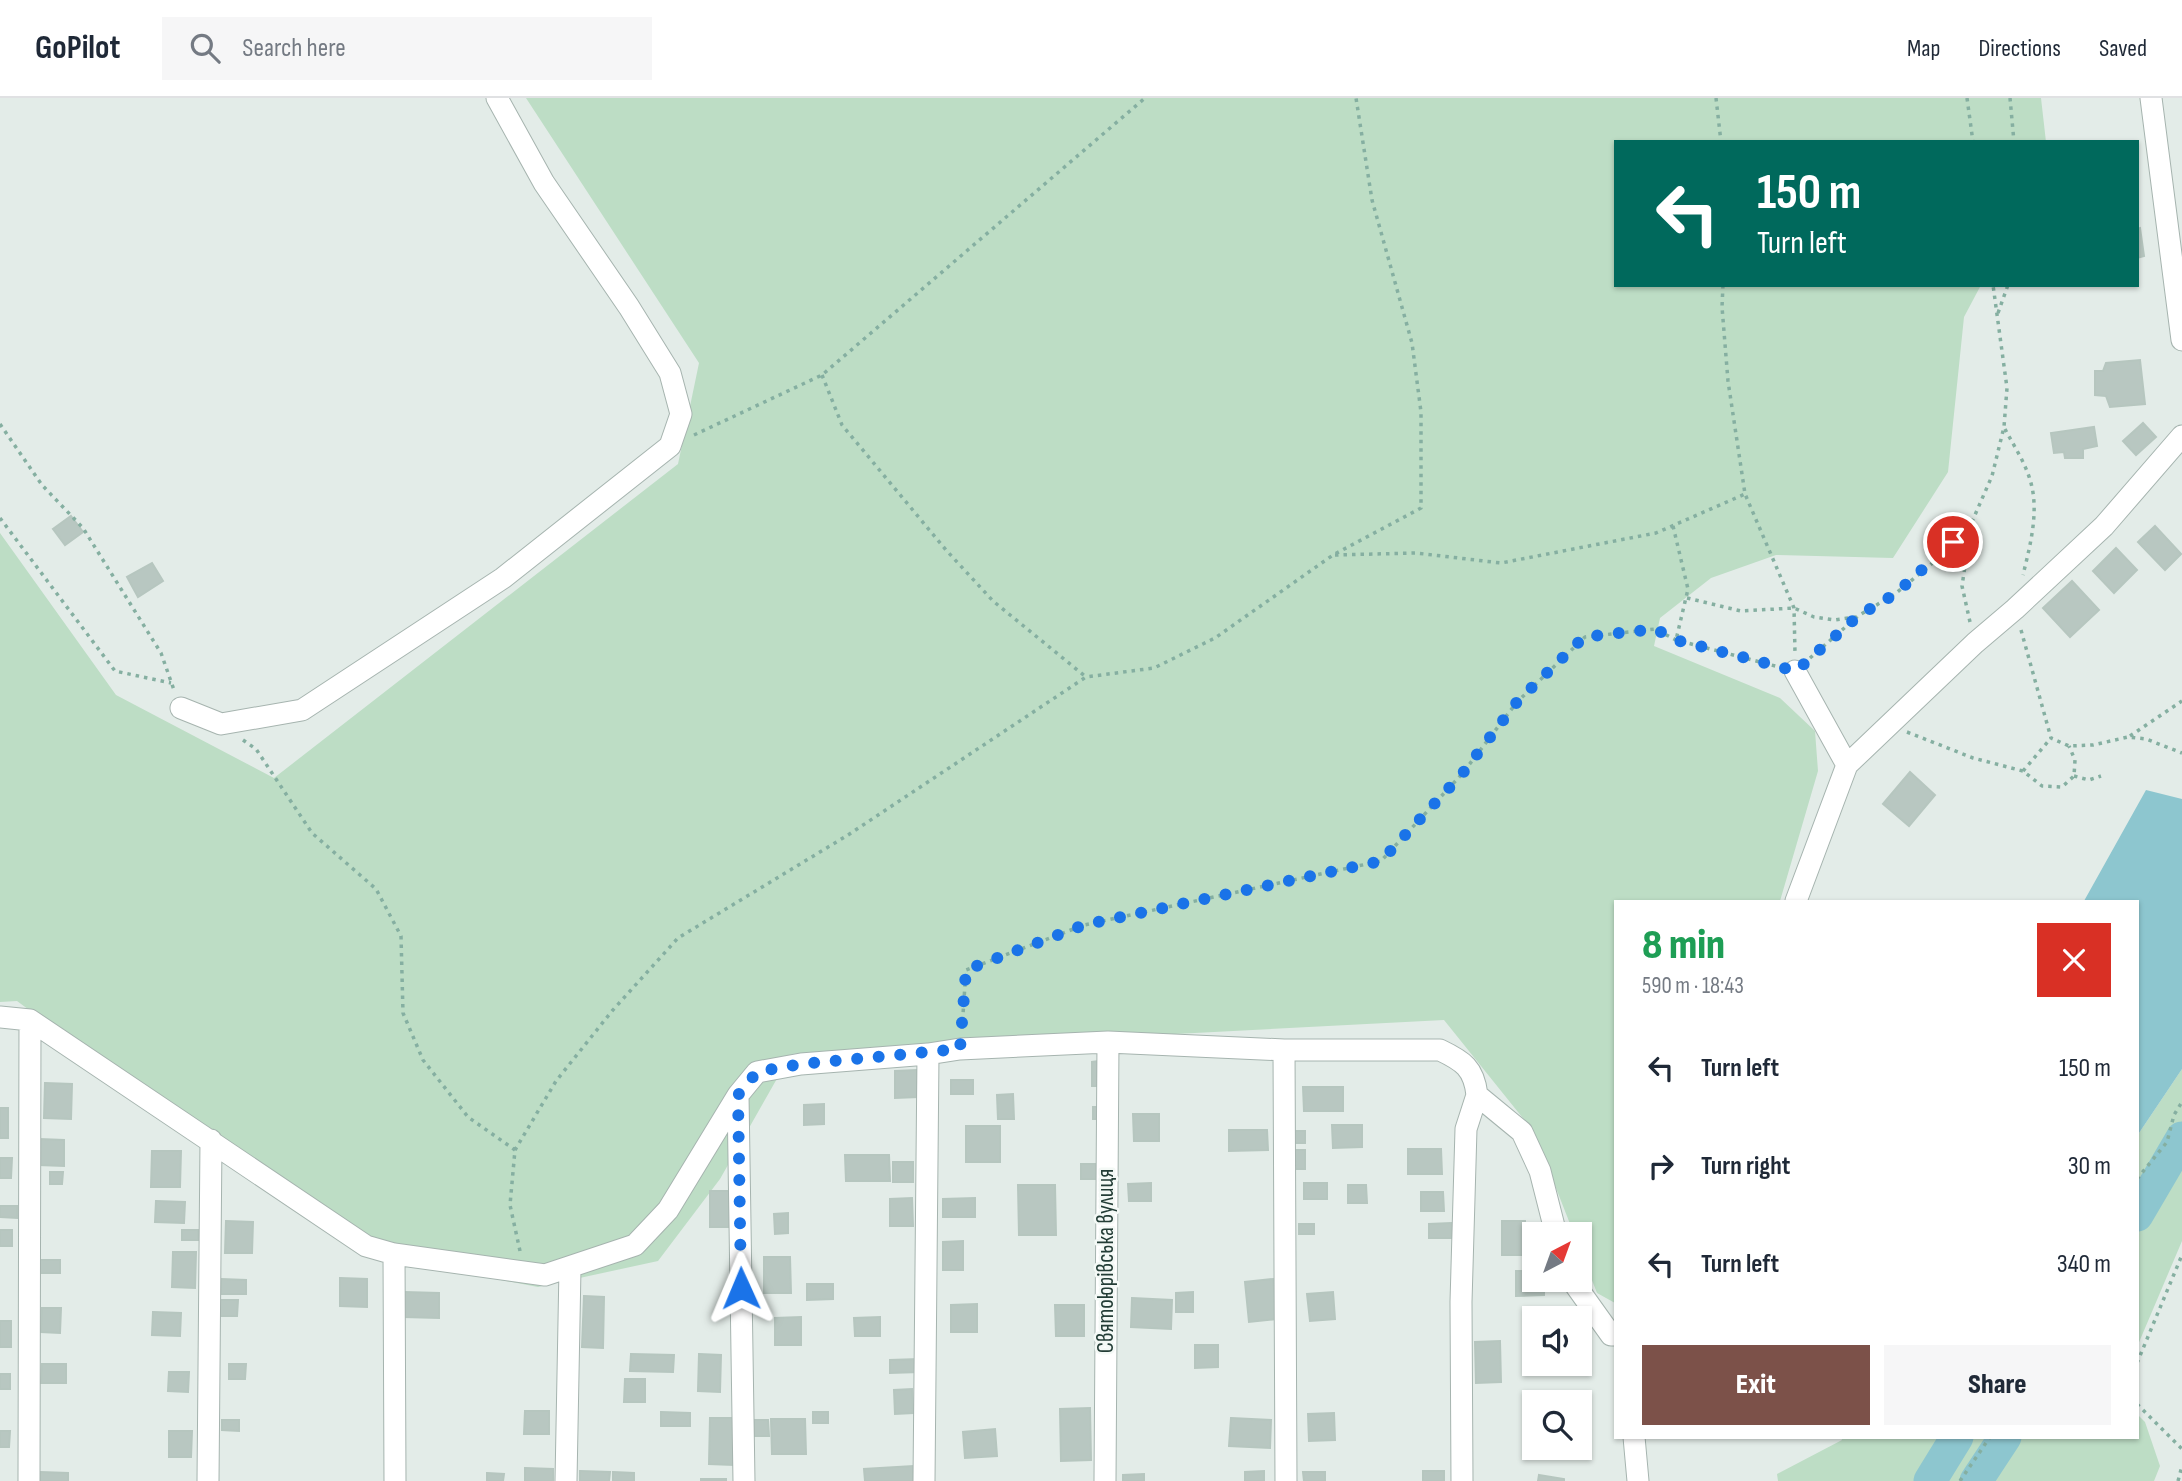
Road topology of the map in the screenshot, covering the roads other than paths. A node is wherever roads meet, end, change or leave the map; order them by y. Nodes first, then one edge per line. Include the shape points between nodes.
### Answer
1 (497, 98) edge
2 (2151, 98) edge
3 (2182, 340) edge
4 (2182, 436) edge
5 (1796, 671) road end
6 (181, 708) road end
7 (1847, 765) junction
8 (1796, 900) edge
9 (0, 1017) edge
10 (30, 1020) junction
11 (1108, 1042) junction
12 (1284, 1050) junction
13 (928, 1054) junction
14 (738, 1095) junction
15 (1477, 1095) junction
16 (211, 1140) junction
17 (1553, 1222) edge
18 (394, 1254) junction
19 (570, 1268) junction
20 (1580, 1292) edge
21 (1614, 1335) edge
22 (1634, 1439) edge
23 (29, 1481) edge
24 (208, 1481) edge
25 (395, 1481) edge
26 (566, 1481) edge
27 (744, 1481) edge
28 (924, 1481) edge
29 (1105, 1481) edge
30 (1286, 1481) edge
31 (1462, 1481) edge
32 (1638, 1481) edge

1 - 6 street via 544,183 670,373 681,414 670,446 503,578 302,710 221,724
2 - 3 street
4 - 7 street via 2104,526
5 - 7 street
7 - 8 street
9 - 10 street
10 - 16 street
10 - 23 street
11 - 12 street
11 - 13 street
11 - 29 street, Святоюрівська вулиця
12 - 15 street via 1440,1050 1462,1060 1476,1081
12 - 30 street
13 - 14 street via 757,1072
13 - 28 street
14 - 19 street via 668,1210 635,1245
14 - 27 street
15 - 17 street via 1522,1132 1540,1171
15 - 31 street via 1466,1129
16 - 18 street via 366,1246
16 - 24 street
18 - 19 street via 545,1275
18 - 25 street
19 - 26 street
20 - 21 street
22 - 32 street

